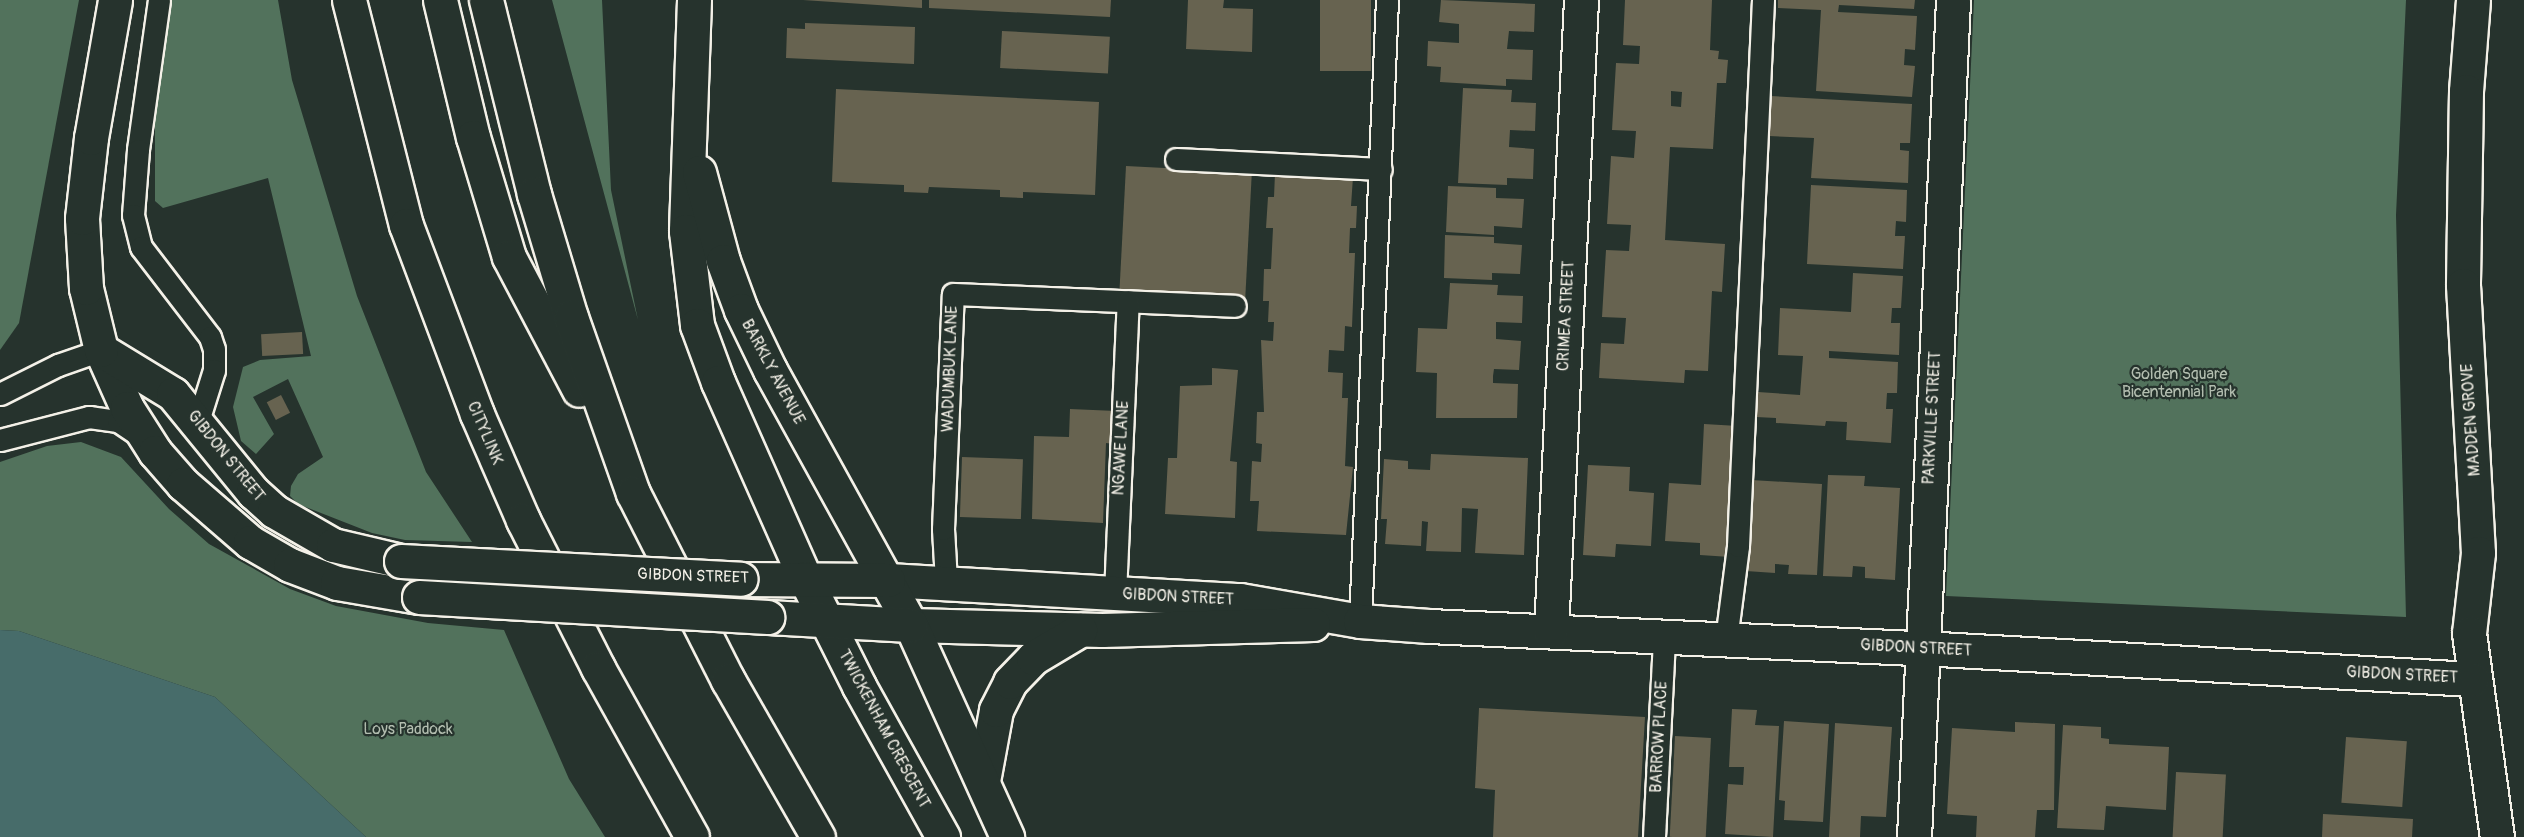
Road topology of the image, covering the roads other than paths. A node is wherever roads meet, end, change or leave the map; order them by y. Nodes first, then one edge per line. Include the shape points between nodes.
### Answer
1 (115, 0) edge
2 (159, 0) edge
3 (349, 0) edge
4 (440, 0) edge
5 (486, 0) edge
6 (694, 0) edge
7 (1387, 0) edge
8 (1581, 0) edge
9 (1763, 0) edge
10 (1953, 0) edge
11 (2473, 0) edge
12 (688, 99) junction
13 (1176, 159) dead end
14 (1381, 169) junction
15 (1128, 301) junction
16 (1235, 306) dead end
17 (101, 350) junction
18 (0, 394) edge
19 (198, 422) junction
20 (0, 440) edge
21 (146, 441) junction
22 (183, 484) junction
23 (253, 492) junction
24 (633, 493) junction
25 (229, 526) junction
26 (805, 578) junction
27 (888, 580) junction
28 (946, 581) junction
29 (1115, 594) junction
30 (826, 620) junction
31 (1360, 621) junction
32 (911, 625) junction
33 (1082, 630) junction
34 (1551, 631) junction
35 (1664, 637) junction
36 (1726, 640) junction
37 (1921, 648) junction
38 (2472, 679) junction
39 (983, 781) junction
40 (692, 837) edge
41 (818, 837) edge
42 (943, 837) edge
43 (1007, 837) edge
44 (1654, 837) edge
45 (1914, 837) edge
46 (2497, 837) edge

1 - 17 main road via 91,138 82,218 86,288
2 - 19 lane via 139,139 133,215 141,247 210,337 214,349 214,370
3 - 40 main road, CITYLINK via 406,225 477,414 523,520 598,668
4 - 24 main road via 473,137 509,256
5 - 24 main road via 537,205 571,317
6 - 12 main road, BARKLY AVENUE
7 - 14 lane
8 - 34 main road, CRIMEA STREET
9 - 36 lane via 1738,546
10 - 37 main road, PARKVILLE STREET
11 - 38 main road, MADDEN GROVE via 2466,91 2463,285 2478,553 2469,633
12 - 26 main road, BARKLY AVENUE via 687,242 698,325 718,382
12 - 27 main road, BARKLY AVENUE via 704,193 734,295 770,370
13 - 14 lane
14 - 31 lane
15 - 16 lane, WADUMBUK LANE
15 - 28 lane, WADUMBUK LANE via 953,294 943,529
15 - 29 lane, NGAWE LANE
17 - 18 lane via 58,365
17 - 19 main road, GIBDON STREET via 165,387
17 - 21 main road, GIBDON STREET
19 - 22 main road via 185,460
19 - 23 main road, GIBDON STREET
20 - 21 lane, GIBDON STREET via 89,417 118,421
21 - 22 main road, GIBDON STREET
22 - 25 main road, GIBDON STREET
23 - 25 main road
23 - 26 main road, GIBDON STREET, bridge via 322,541 401,561 741,579
24 - 41 main road via 728,680
25 - 30 main road, GIBDON STREET, bridge via 266,553 306,572 357,588 419,597
26 - 27 main road, GIBDON STREET
26 - 30 main road, BARKLY AVENUE
27 - 28 main road, GIBDON STREET
27 - 32 main road, BARKLY AVENUE
28 - 29 main road, GIBDON STREET
29 - 31 main road, GIBDON STREET via 1240,600
30 - 32 main road, GIBDON STREET
30 - 42 main road, TWICKENHAM CRESCENT
31 - 33 main road, GIBDON STREET
31 - 34 main road, GIBDON STREET
32 - 33 main road, GIBDON STREET
32 - 39 main road
33 - 39 main road via 1033,658 1010,682 996,710
34 - 35 main road, GIBDON STREET
35 - 36 main road, GIBDON STREET
35 - 44 lane, BARROW PLACE
36 - 37 main road, GIBDON STREET
37 - 38 main road, GIBDON STREET
37 - 45 main road, PARKVILLE STREET
38 - 46 main road, MADDEN GROVE
39 - 43 main road

